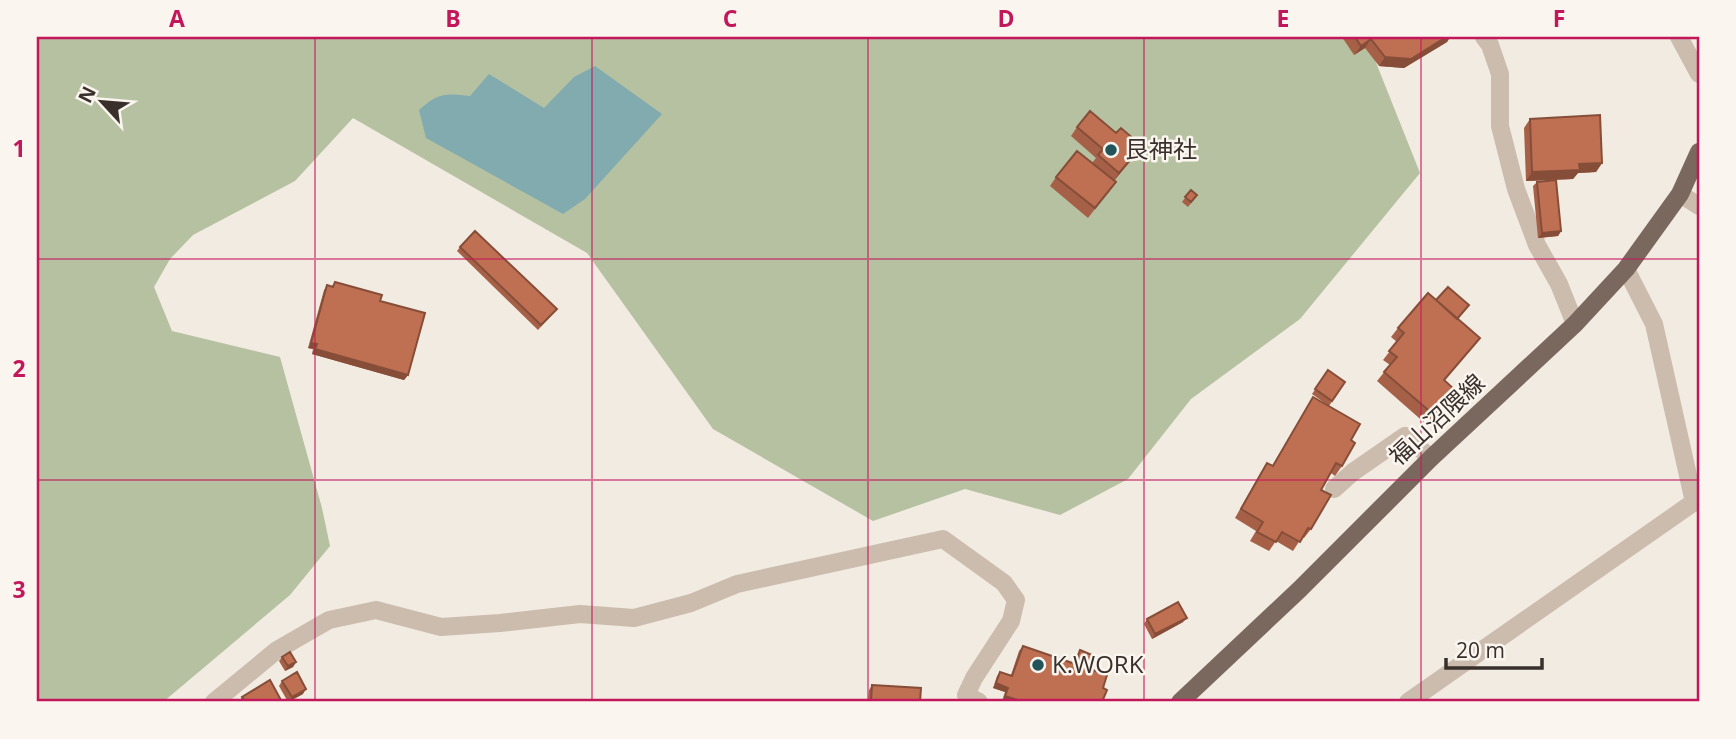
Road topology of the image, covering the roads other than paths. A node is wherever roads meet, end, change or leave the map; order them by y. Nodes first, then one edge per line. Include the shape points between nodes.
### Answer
1 (1484, 37) edge
2 (1679, 37) edge
3 (1699, 74) edge
4 (1699, 152) edge
5 (1680, 194) junction
6 (1699, 206) edge
7 (1626, 269) junction
8 (1575, 324) junction
9 (1431, 458) junction
10 (1334, 489) dead end
11 (1697, 503) edge
12 (214, 702) edge
13 (979, 702) edge
14 (1180, 702) edge
15 (1408, 702) edge

1 - 8 street via 1500,74 1500,126 1516,189
2 - 3 street
4 - 5 main road, 福山沼隈線
5 - 6 street
5 - 7 main road, 福山沼隈線
7 - 8 main road, 福山沼隈線
7 - 11 street via 1654,324
8 - 9 main road, 福山沼隈線
9 - 10 street via 1405,436
9 - 14 main road, 福山沼隈線
11 - 15 street
12 - 13 street via 277,650 329,620 376,610 441,627 580,614 634,618 691,603 737,584 943,539 1004,583 1016,600 1011,621 966,695

